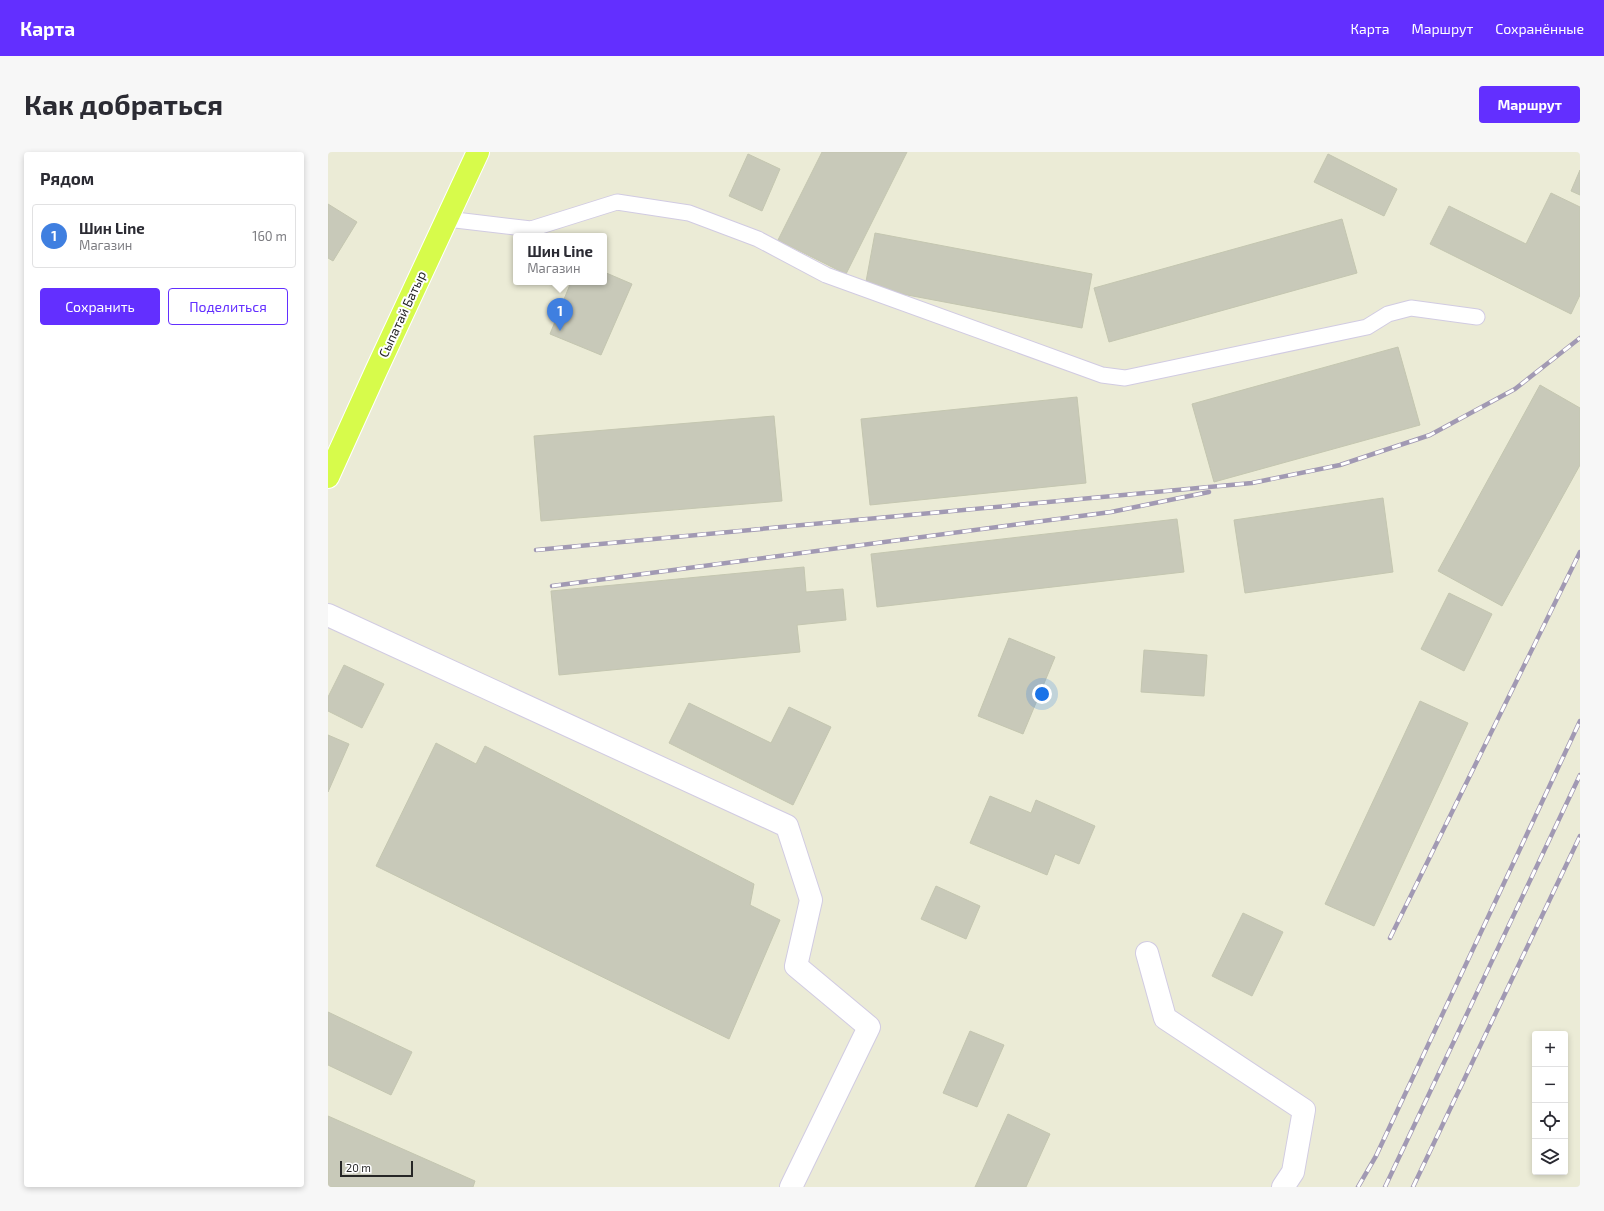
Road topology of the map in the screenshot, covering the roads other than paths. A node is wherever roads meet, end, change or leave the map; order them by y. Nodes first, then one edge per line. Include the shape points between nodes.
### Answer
1 (478, 152) edge
2 (446, 219) junction
3 (1477, 317) dead end
4 (328, 477) edge
5 (328, 615) edge
6 (1147, 953) dead end
7 (791, 1187) edge
8 (1283, 1187) edge

1 - 2 main road, Сыпатай Батыр
2 - 3 lane via 531,229 617,202 689,213 758,239 826,275 1102,375 1125,378 1367,327 1388,314 1411,308
2 - 4 main road, Сыпатай Батыр
5 - 7 street via 787,826 811,900 796,966 869,1027
6 - 8 street via 1165,1018 1304,1110 1293,1172

